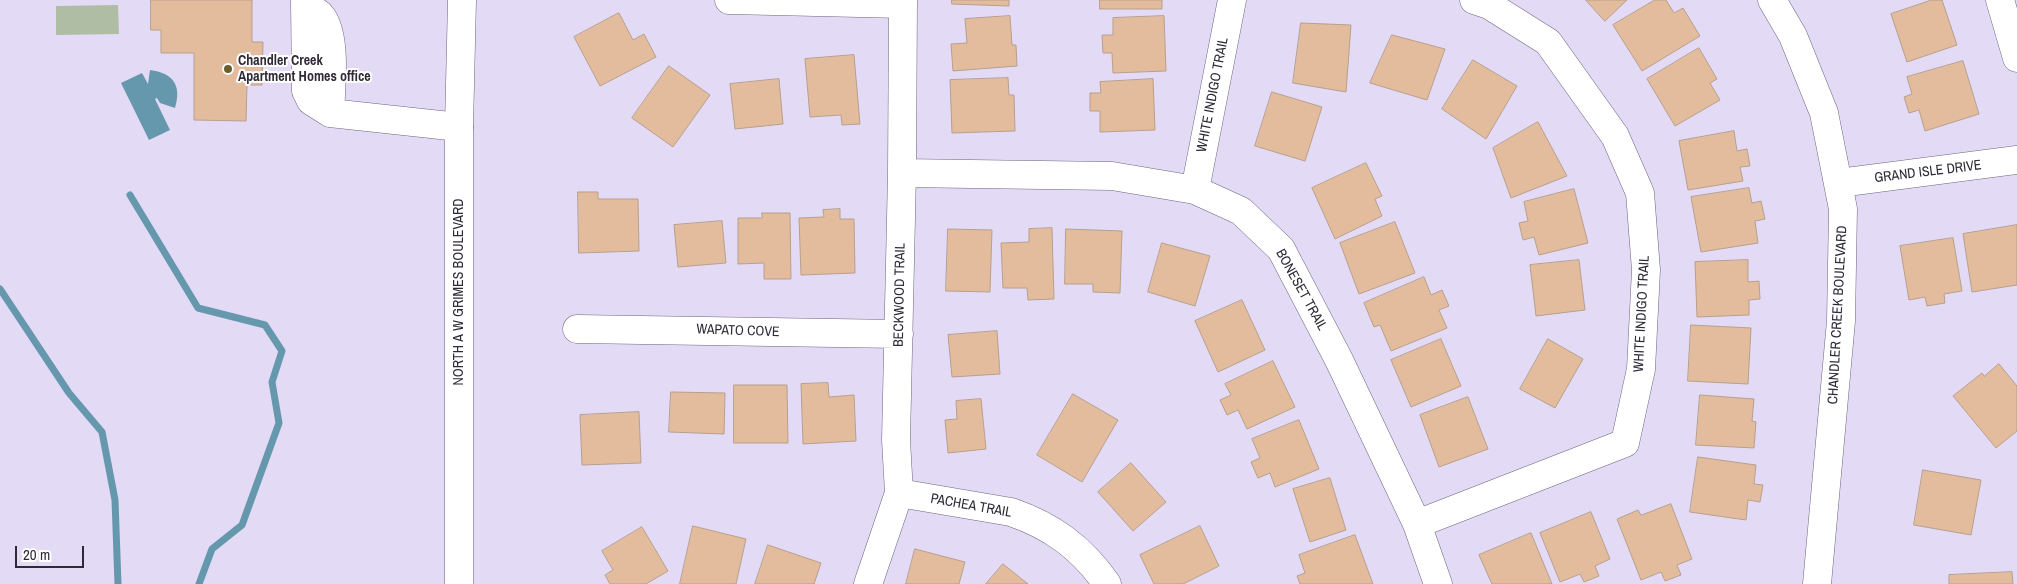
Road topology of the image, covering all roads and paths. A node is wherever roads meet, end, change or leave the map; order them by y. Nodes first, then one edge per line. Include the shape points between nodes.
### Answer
1 (462, 0) edge
2 (728, 0) edge
3 (1232, 0) edge
4 (1474, 0) edge
5 (1772, 0) edge
6 (2000, 0) edge
7 (903, 2) edge
8 (305, 4) edge
9 (2017, 58) edge
10 (459, 127) junction
11 (2017, 160) edge
12 (902, 173) junction
13 (1840, 183) junction
14 (1195, 190) junction
15 (578, 329) dead end
16 (899, 334) junction
17 (899, 493) junction
18 (1417, 524) junction
19 (459, 584) edge
20 (868, 584) edge
21 (1107, 584) edge
22 (1438, 584) edge
23 (1817, 584) edge

1 - 10 street, NORTH A W GRIMES BOULEVARD
2 - 7 street
3 - 14 street, WHITE INDIGO TRAIL
4 - 18 street, WHITE INDIGO TRAIL via 1488,5 1548,42 1618,144 1640,193 1646,270 1641,369 1625,443
5 - 13 street, CHANDLER CREEK BOULEVARD via 1812,79 1824,113
6 - 9 street
7 - 12 street, BECKWOOD TRAIL
8 - 10 street via 323,17 331,39 330,113
10 - 19 street, NORTH A W GRIMES BOULEVARD
11 - 13 street, GRAND ISLE DRIVE
12 - 14 street, BONESET TRAIL via 1112,176
12 - 16 street, BECKWOOD TRAIL
13 - 23 street, CHANDLER CREEK BOULEVARD via 1844,236 1841,321
14 - 18 street, BONESET TRAIL via 1241,211 1280,249 1339,360
15 - 16 street, WAPATO COVE
16 - 17 street, BECKWOOD TRAIL via 896,440
17 - 20 street, BECKWOOD TRAIL
17 - 21 street, PACHEA TRAIL via 1026,517 1055,531 1081,551
18 - 22 street, BONESET TRAIL

